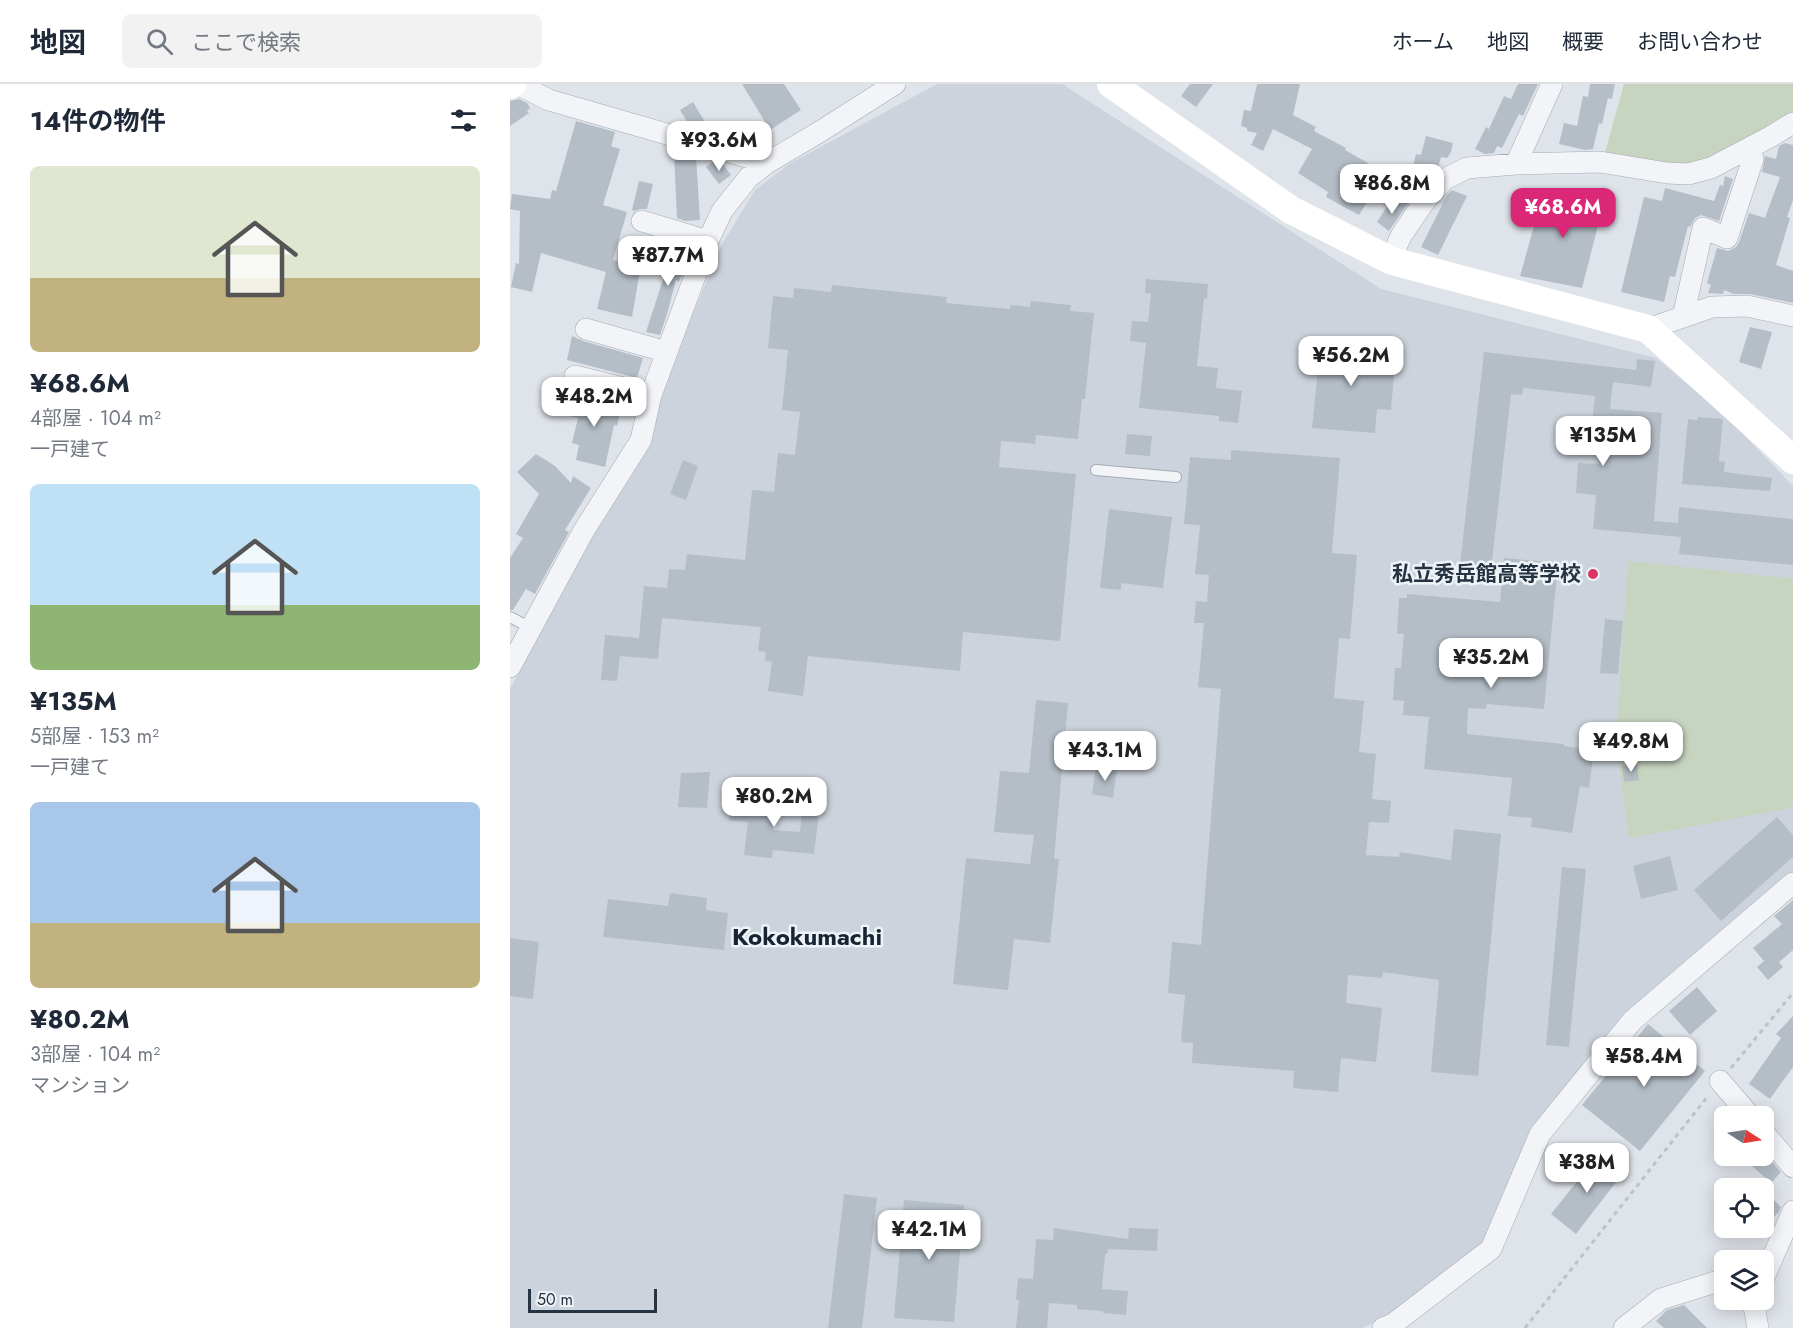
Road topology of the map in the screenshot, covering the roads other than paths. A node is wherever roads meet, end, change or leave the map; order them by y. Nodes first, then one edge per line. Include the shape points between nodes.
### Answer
1 (517, 84) edge
2 (895, 84) edge
3 (1110, 84) edge
4 (1552, 84) edge
5 (1792, 125) edge
6 (1745, 150) junction
7 (767, 163) junction
8 (1516, 164) junction
9 (642, 221) dead end
10 (708, 241) junction
11 (1390, 260) junction
12 (1793, 316) edge
13 (1683, 317) junction
14 (586, 329) dead end
15 (1648, 329) junction
16 (667, 352) junction
17 (575, 376) dead end
18 (651, 395) junction
19 (1793, 460) edge
20 (1096, 470) dead end
21 (1176, 477) dead end
22 (510, 617) edge
23 (531, 628) junction
24 (510, 667) edge
25 (1793, 884) edge
26 (1720, 1081) road end
27 (1741, 1106) edge
28 (1774, 1145) edge
29 (1793, 1167) edge
30 (1793, 1211) edge
31 (1774, 1254) edge
32 (1714, 1282) edge
33 (1755, 1310) edge
34 (1383, 1328) edge
35 (1624, 1328) edge
36 (1758, 1328) edge

1 - 7 street via 549,99
2 - 7 street
3 - 11 street via 1292,210
4 - 8 street
5 - 6 street
6 - 8 street via 1711,168 1688,174 1600,162
6 - 13 street via 1754,159 1727,238 1703,228
7 - 10 street via 749,177 722,211
8 - 11 street via 1467,168 1445,179 1426,199
9 - 10 street
10 - 16 street
11 - 15 street
12 - 13 street via 1747,306 1712,307
13 - 15 street
14 - 16 street
15 - 19 street
16 - 18 street
17 - 18 street
18 - 23 street via 641,440 583,532
20 - 21 lane
22 - 23 lane
23 - 24 street
25 - 34 street via 1632,1021 1540,1134 1491,1249
26 - 27 street
28 - 29 street
30 - 31 street
32 - 35 street via 1661,1299
33 - 36 street

